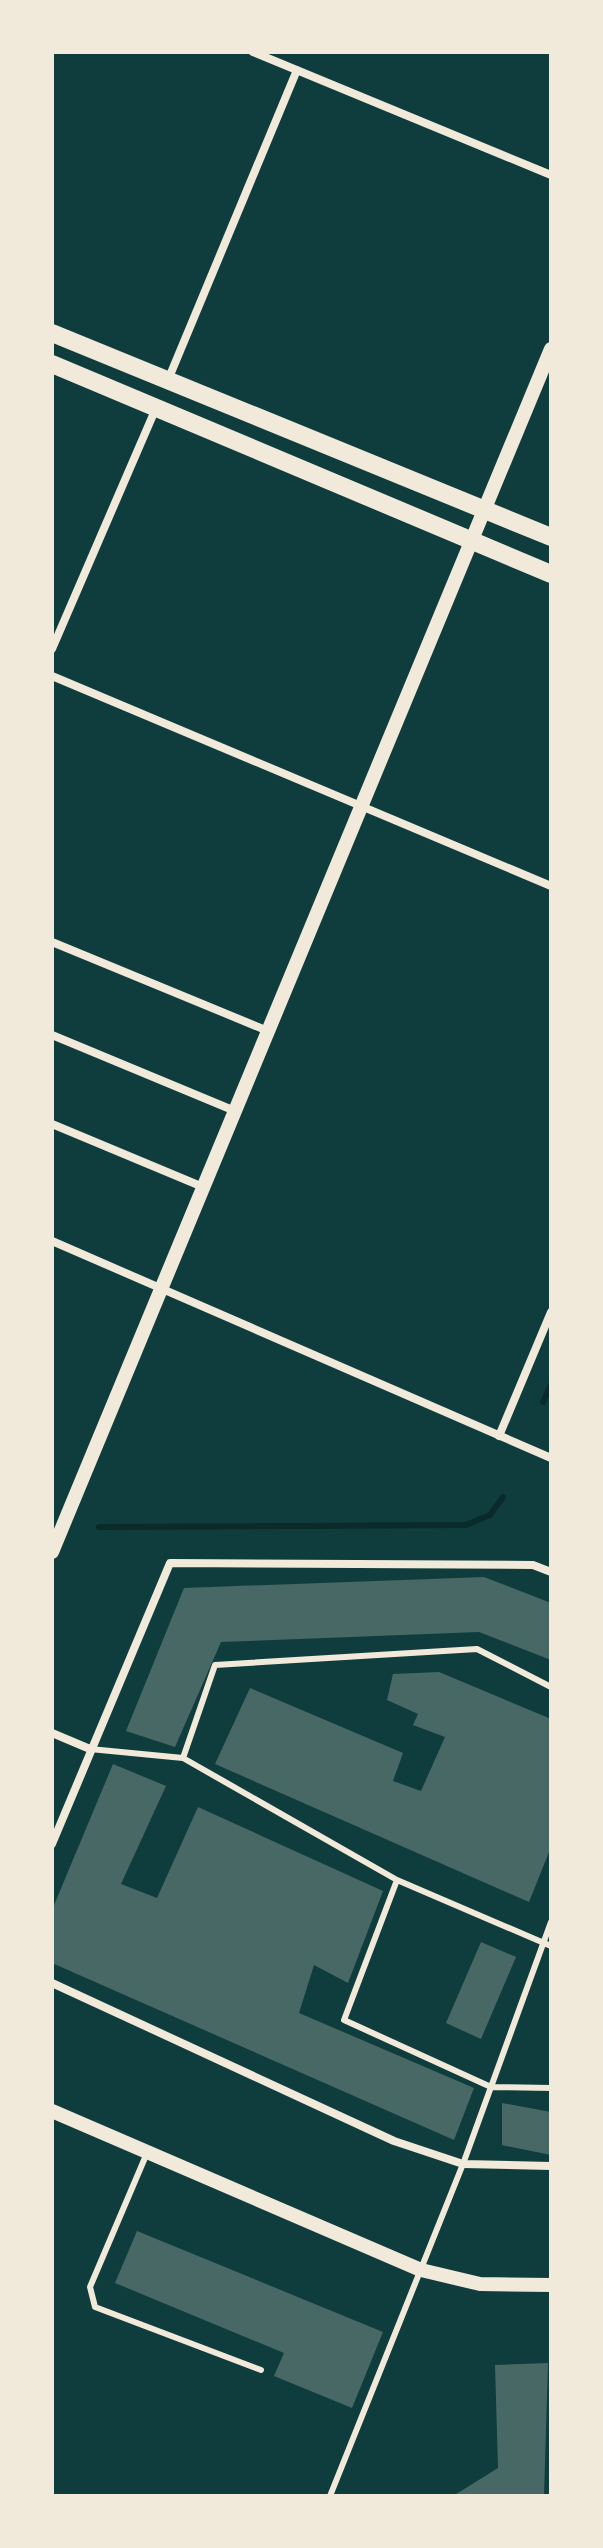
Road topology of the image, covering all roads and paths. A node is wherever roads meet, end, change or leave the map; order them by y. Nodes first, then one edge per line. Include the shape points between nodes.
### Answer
1 (253, 52) edge
2 (264, 54) edge
3 (297, 70) junction
4 (551, 175) edge
5 (52, 333) edge
6 (551, 349) edge
7 (52, 364) edge
8 (168, 380) junction
9 (157, 408) junction
10 (485, 508) junction
11 (551, 537) edge
12 (472, 540) junction
13 (551, 574) edge
14 (52, 649) edge
15 (52, 676) edge
16 (361, 807) junction
17 (551, 886) edge
18 (52, 942) edge
19 (268, 1031) junction
20 (52, 1035) edge
21 (235, 1111) junction
22 (52, 1124) edge
23 (203, 1187) junction
24 (52, 1241) edge
25 (162, 1288) junction
26 (551, 1312) edge
27 (499, 1436) junction
28 (551, 1458) edge
29 (52, 1552) edge
30 (551, 1572) edge
31 (551, 1687) edge
32 (52, 1733) edge
33 (90, 1749) junction
34 (183, 1758) junction
35 (52, 1844) edge
36 (397, 1880) junction
37 (551, 1922) edge
38 (548, 1944) edge
39 (52, 1983) edge
40 (491, 2087) junction
41 (551, 2088) edge
42 (52, 2111) edge
43 (147, 2153) junction
44 (463, 2164) junction
45 (551, 2166) edge
46 (421, 2270) junction
47 (551, 2285) edge
48 (261, 2370) dead end
49 (330, 2496) edge

1 - 2 street
2 - 3 street
3 - 4 street
3 - 8 street
5 - 8 highway
6 - 10 street
7 - 9 highway
8 - 10 highway
9 - 12 highway
9 - 14 street
10 - 11 highway
10 - 12 street
12 - 13 highway
12 - 16 street
15 - 16 street
16 - 17 street
16 - 19 street
18 - 19 street
19 - 21 street
20 - 21 street
21 - 23 street
22 - 23 street
23 - 25 street
24 - 25 street
25 - 27 street
25 - 29 street
26 - 27 street
27 - 28 street
30 - 33 street via 533,1565 170,1563
31 - 34 lane via 477,1649 215,1665
32 - 33 street
33 - 34 lane
33 - 35 street
34 - 36 lane
36 - 38 lane
36 - 40 lane via 344,2020
37 - 38 lane
38 - 40 lane
39 - 44 street via 394,2141
40 - 41 lane
40 - 44 lane
42 - 43 street
43 - 46 street
43 - 48 lane via 90,2287 95,2307
44 - 45 street
44 - 46 lane
46 - 47 street via 480,2284
46 - 49 lane

